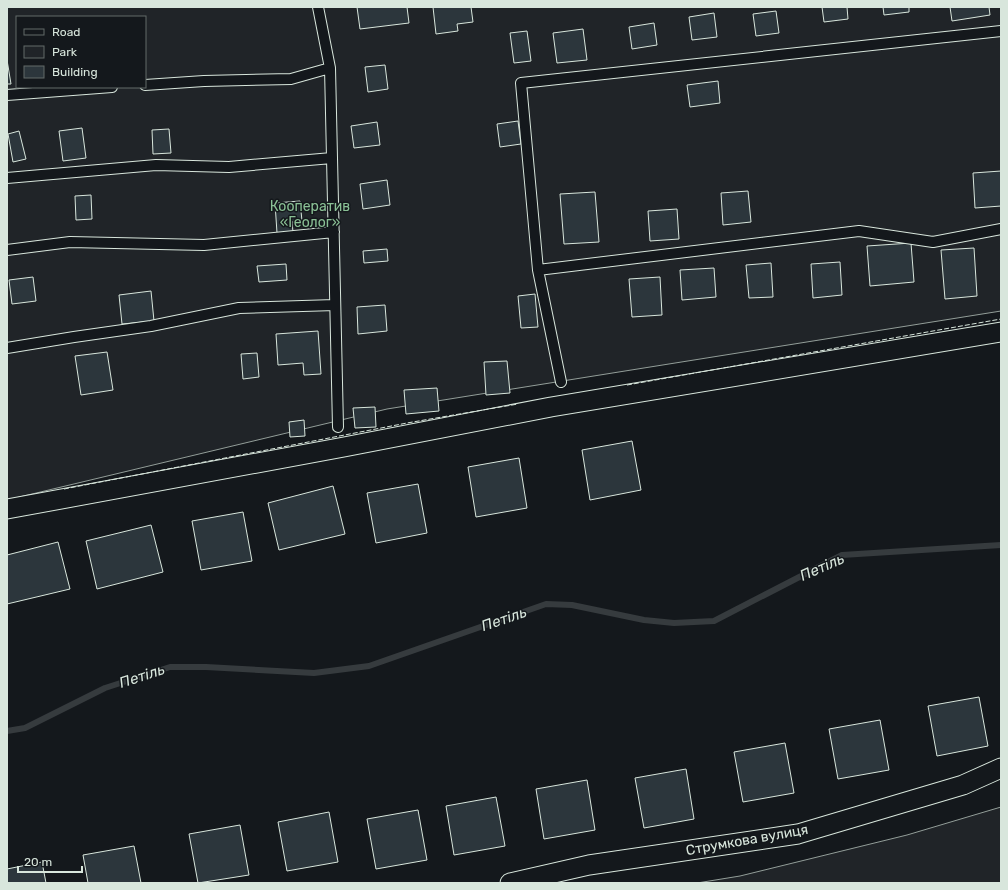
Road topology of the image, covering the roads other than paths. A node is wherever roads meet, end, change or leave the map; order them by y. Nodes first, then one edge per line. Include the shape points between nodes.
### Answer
1 (318, 7) edge
2 (1001, 31) edge
3 (330, 68) junction
4 (146, 85) edge
5 (99, 88) edge
6 (7, 95) edge
7 (332, 158) junction
8 (7, 178) edge
9 (1001, 229) edge
10 (334, 232) junction
11 (7, 250) edge
12 (538, 270) junction
13 (335, 305) junction
14 (1001, 332) edge
15 (7, 348) edge
16 (561, 382) dead end
17 (338, 427) dead end
18 (7, 510) edge
19 (1001, 768) edge
20 (510, 883) edge

1 - 3 lane
2 - 12 lane via 521,83
3 - 4 lane via 291,79
3 - 7 lane
5 - 6 lane
7 - 8 lane via 229,167 156,164
7 - 10 lane
9 - 12 lane via 933,242 859,231
10 - 11 lane via 204,245 70,242
10 - 13 lane
12 - 16 lane
13 - 15 lane via 239,308 151,326
13 - 17 lane
14 - 18 street via 551,407
19 - 20 street, Струмкова вулиця via 963,785 798,834 589,865

